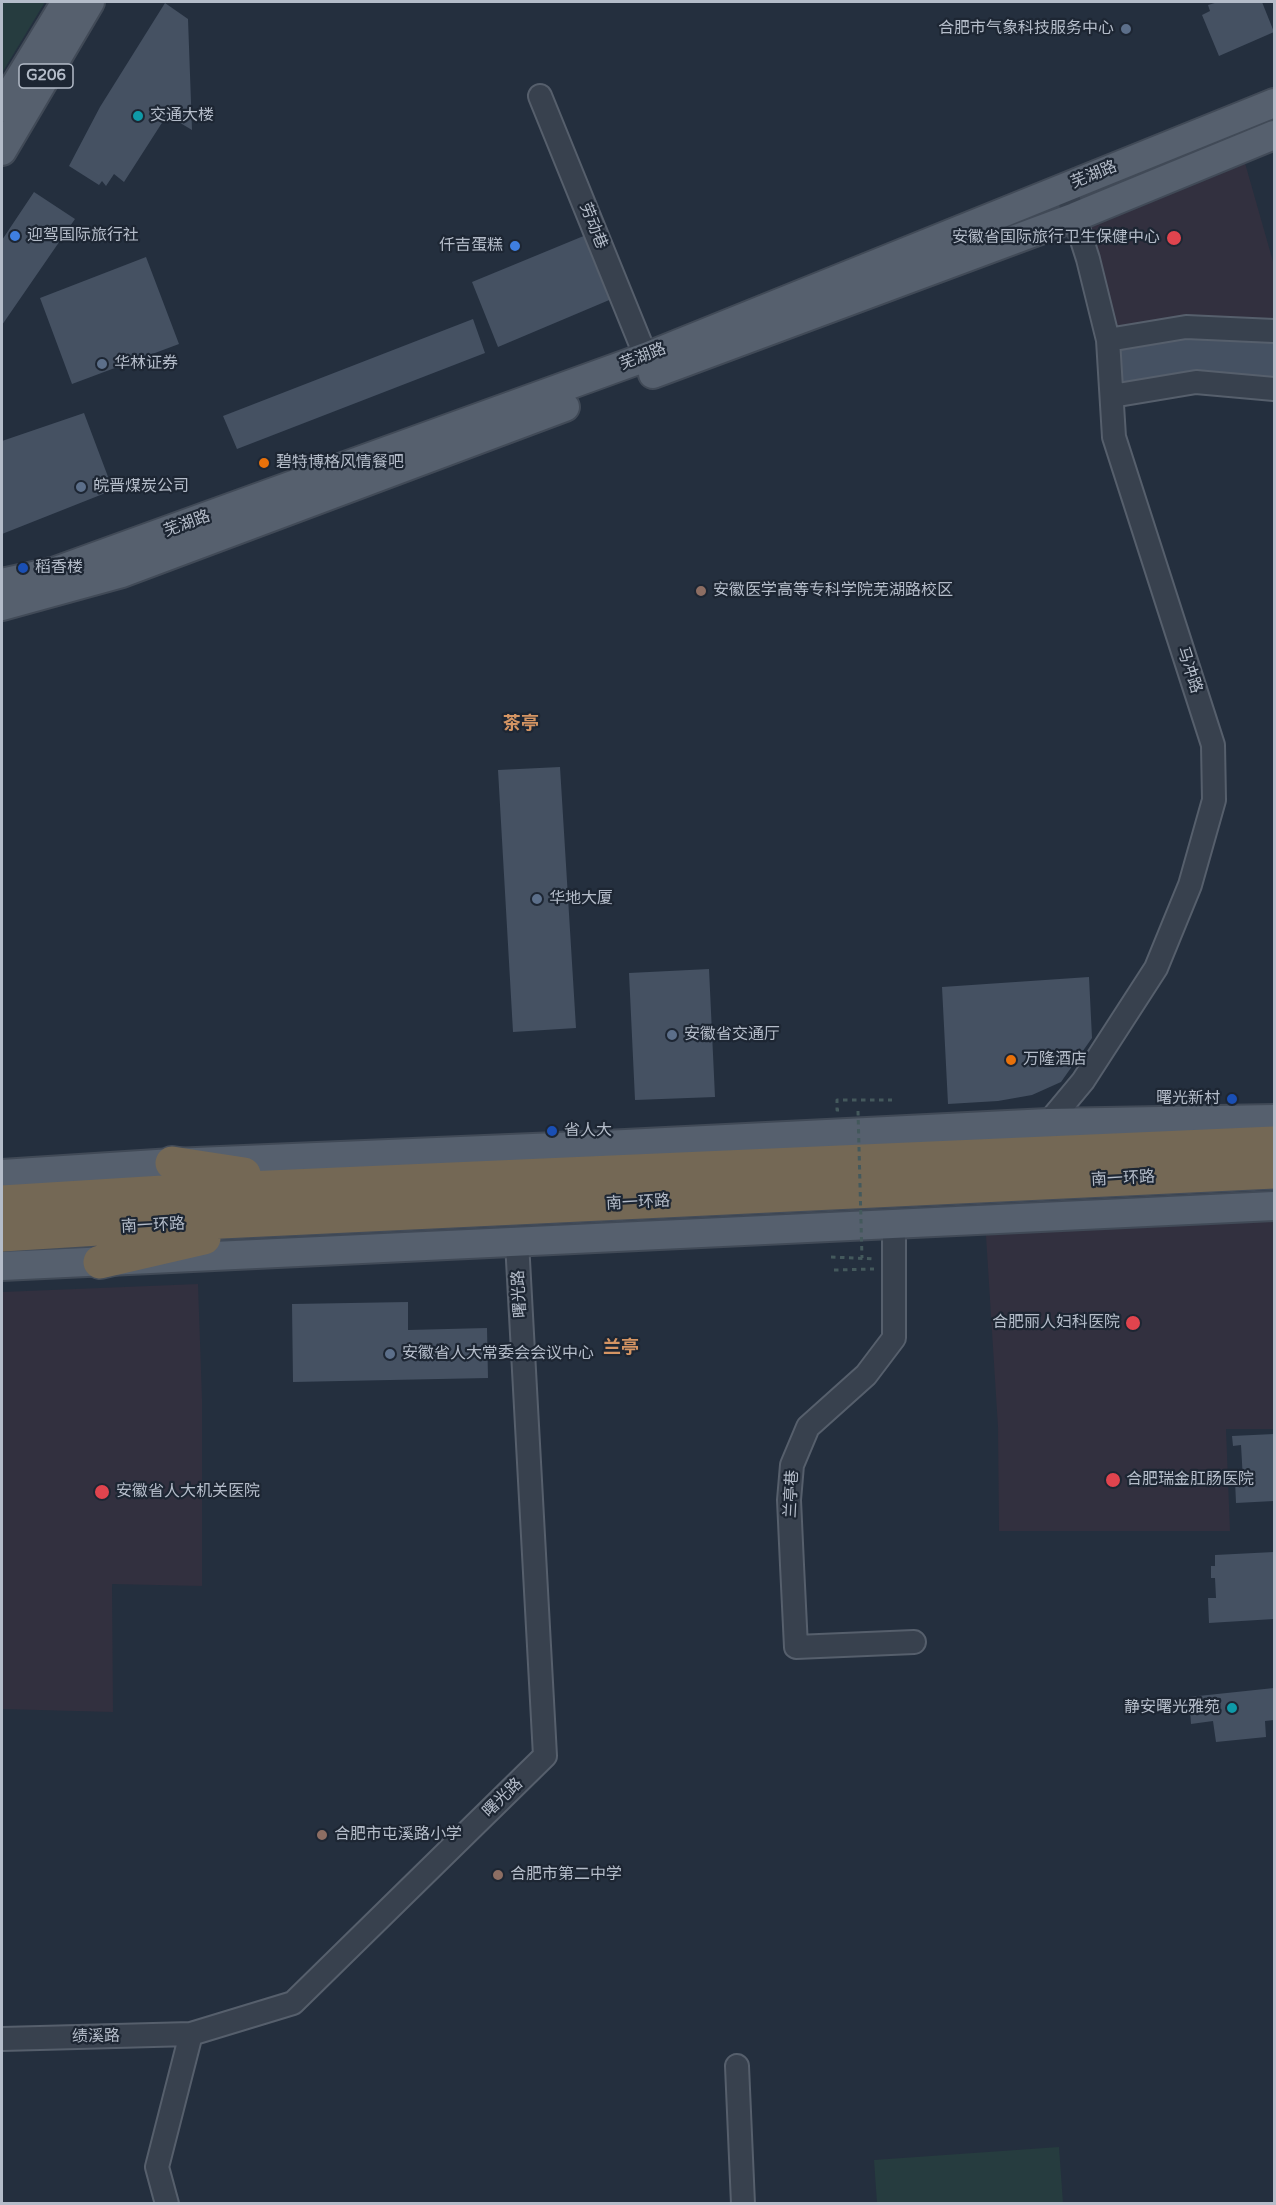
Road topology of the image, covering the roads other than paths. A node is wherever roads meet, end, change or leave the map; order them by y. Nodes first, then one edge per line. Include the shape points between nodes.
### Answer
1 (66, 2) edge
2 (90, 2) edge
3 (540, 96) dead end
4 (1275, 103) edge
5 (2, 106) edge
6 (1274, 136) edge
7 (2, 151) edge
8 (1065, 187) junction
9 (1075, 217) junction
10 (1275, 331) edge
11 (1108, 340) junction
12 (646, 357) junction
13 (1275, 389) edge
14 (1112, 396) junction
15 (2, 583) edge
16 (2, 606) edge
17 (1275, 1119) edge
18 (1048, 1123) junction
19 (1275, 1143) edge
20 (1275, 1172) edge
21 (2, 1174) edge
22 (176, 1177) junction
23 (2, 1202) edge
24 (1275, 1206) edge
25 (284, 1220) junction
26 (894, 1224) junction
27 (2, 1235) edge
28 (517, 1242) junction
29 (100, 1262) junction
30 (2, 1266) edge
31 (914, 1642) dead end
32 (191, 2034) junction
33 (2, 2039) edge
34 (737, 2066) dead end
35 (167, 2204) edge
36 (743, 2204) edge

1 - 5 main road
2 - 7 main road, G206
3 - 12 street, 劳动巷
4 - 8 main road, 芜湖路
6 - 9 main road, 芜湖路
8 - 9 street, 马冲路
8 - 12 main road, 芜湖路
9 - 11 street, 马冲路
9 - 16 main road, 芜湖路 via 122,573
10 - 11 street via 1186,327
11 - 14 street, 马冲路
12 - 15 main road, 芜湖路 via 56,572
13 - 14 street via 1196,382
14 - 18 street, 马冲路 via 1114,437 1213,745 1214,800 1190,885 1156,968 1083,1081
17 - 18 main road
18 - 22 main road via 605,1145
19 - 22 highway, 南一环路 via 317,1185
20 - 25 highway, 南一环路
21 - 22 main road
22 - 23 highway, 南一环路
24 - 26 main road
25 - 27 highway, 南一环路
25 - 29 highway
26 - 28 main road
26 - 31 street, 兰亭巷 via 894,1338 866,1375 808,1427 792,1465 789,1500 796,1647
28 - 29 main road
28 - 32 street, 曙光路 via 545,1756 293,2003
29 - 30 main road
32 - 33 street, 绩溪路
32 - 35 street via 157,2167
34 - 36 street

